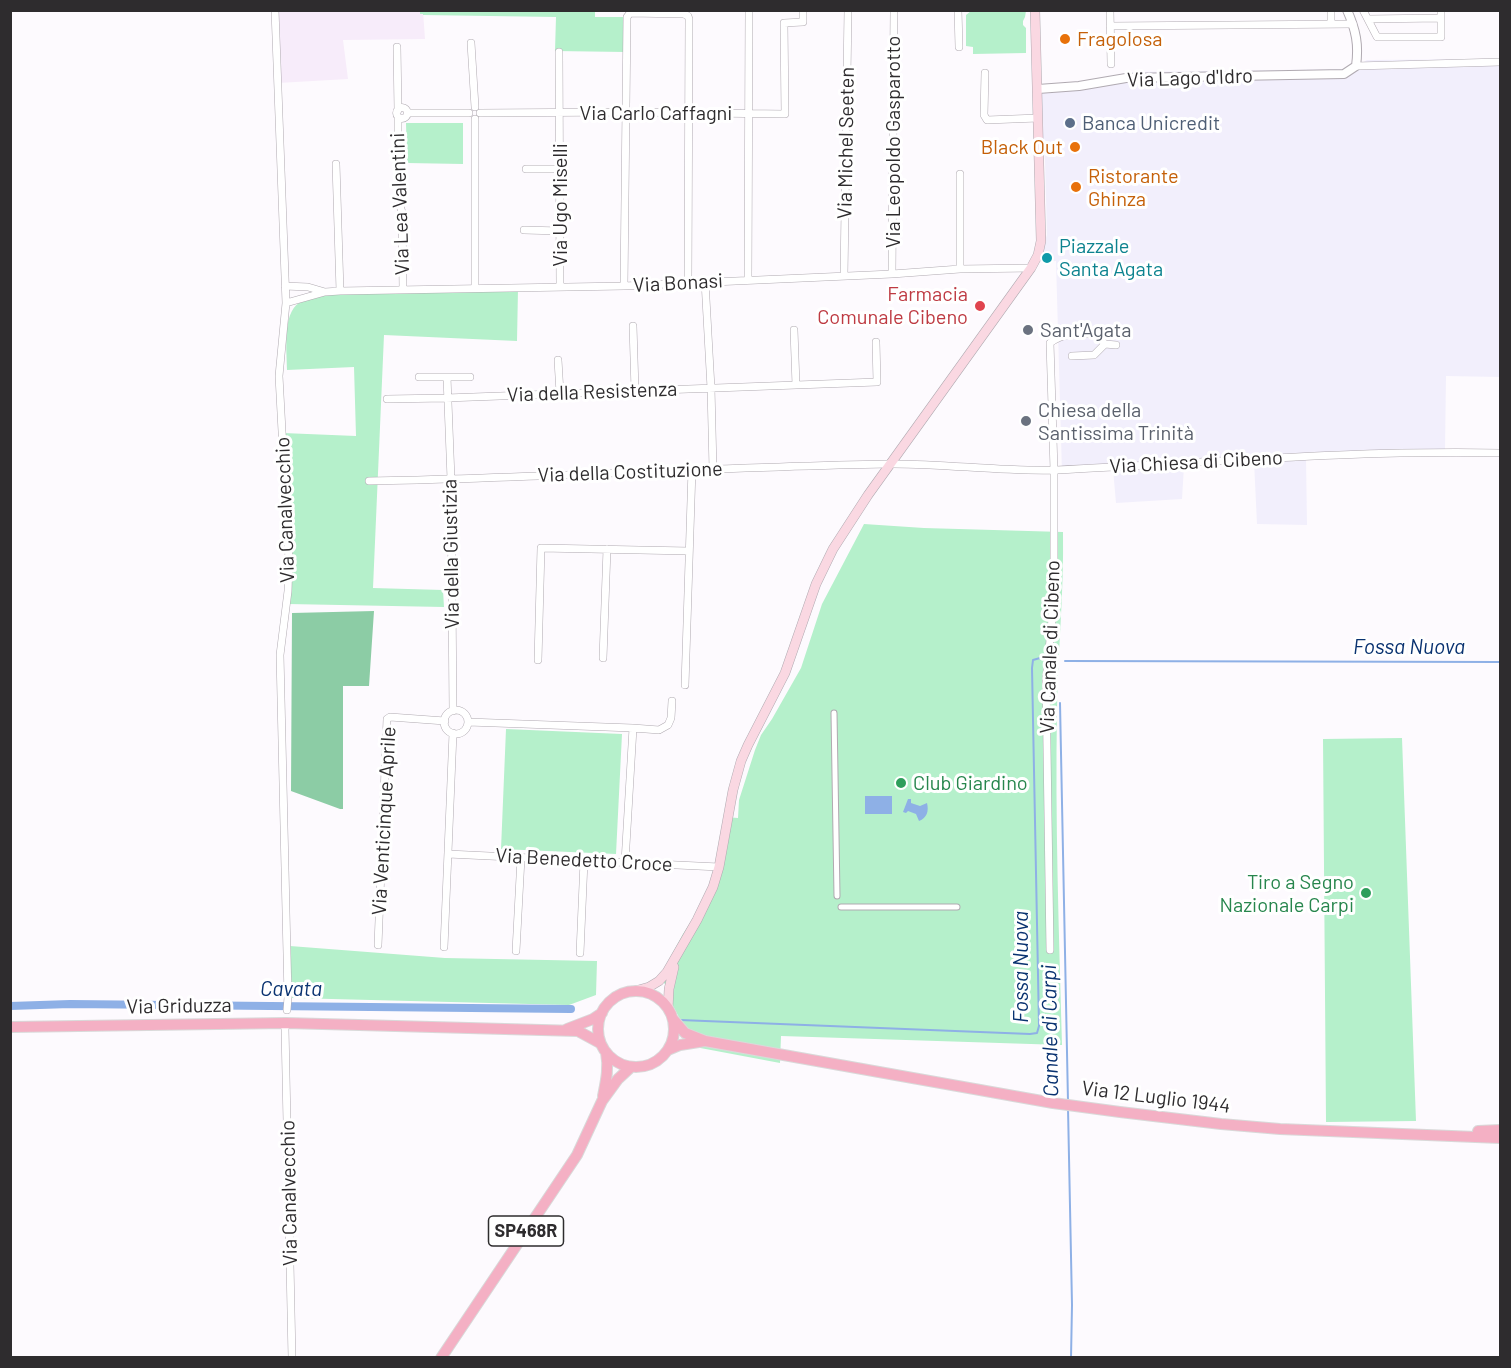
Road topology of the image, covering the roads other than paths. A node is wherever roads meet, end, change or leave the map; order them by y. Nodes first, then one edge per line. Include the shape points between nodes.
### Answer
1 (275, 10) edge
2 (749, 10) edge
3 (803, 10) edge
4 (848, 10) edge
5 (894, 10) edge
6 (958, 10) edge
7 (1035, 10) edge
8 (1110, 10) edge
9 (1331, 10) edge
10 (1347, 10) edge
11 (1363, 10) edge
12 (1441, 14) edge
13 (1368, 19) junction
14 (1331, 24) junction
15 (1353, 24) junction
16 (1110, 26) junction
17 (471, 43) dead end
18 (397, 47) dead end
19 (958, 47) dead end
20 (559, 52) dead end
21 (1500, 62) edge
22 (1111, 64) dead end
23 (1356, 66) junction
24 (985, 73) dead end
25 (1038, 89) junction
26 (559, 112) junction
27 (626, 112) junction
28 (475, 113) junction
29 (688, 113) junction
30 (748, 113) junction
31 (398, 114) junction
32 (1038, 118) junction
33 (336, 164) dead end
34 (526, 169) dead end
35 (560, 169) junction
36 (960, 174) dead end
37 (524, 230) dead end
38 (560, 231) junction
39 (1031, 268) junction
40 (960, 269) junction
41 (892, 274) junction
42 (844, 276) junction
43 (748, 280) junction
44 (688, 282) junction
45 (705, 282) junction
46 (285, 286) junction
47 (624, 286) junction
48 (560, 287) junction
49 (475, 288) junction
50 (403, 290) junction
51 (340, 291) junction
52 (325, 292) junction
53 (286, 303) junction
54 (633, 326) dead end
55 (794, 330) dead end
56 (876, 342) dead end
57 (1105, 344) junction
58 (1116, 345) dead end
59 (1072, 356) dead end
60 (558, 360) dead end
61 (447, 377) junction
62 (470, 377) dead end
63 (419, 378) dead end
64 (796, 385) junction
65 (711, 388) junction
66 (635, 390) junction
67 (560, 393) junction
68 (446, 398) junction
69 (387, 399) dead end
70 (1500, 453) edge
71 (891, 464) junction
72 (692, 469) junction
73 (713, 469) junction
74 (1054, 470) junction
75 (451, 479) junction
76 (369, 481) dead end
77 (607, 549) junction
78 (689, 551) junction
79 (603, 658) dead end
80 (538, 660) dead end
81 (685, 685) dead end
82 (672, 701) dead end
83 (453, 711) junction
84 (834, 713) dead end
85 (445, 721) junction
86 (468, 722) junction
87 (633, 728) junction
88 (453, 733) junction
89 (448, 854) junction
90 (521, 858) junction
91 (584, 861) junction
92 (624, 862) junction
93 (719, 867) junction
94 (837, 896) dead end
95 (841, 907) dead end
96 (957, 907) dead end
97 (378, 945) dead end
98 (444, 947) dead end
99 (1050, 950) dead end
100 (516, 951) dead end
101 (580, 953) dead end
102 (676, 958) junction
103 (635, 991) junction
104 (668, 1009) junction
105 (287, 1010) dead end
106 (602, 1012) junction
107 (673, 1020) junction
108 (10, 1027) edge
109 (285, 1028) dead end
110 (563, 1030) junction
111 (705, 1041) junction
112 (603, 1047) junction
113 (668, 1050) junction
114 (631, 1066) junction
115 (602, 1101) junction
116 (1500, 1130) edge
117 (1427, 1136) junction
118 (1500, 1138) edge
119 (292, 1358) edge
120 (441, 1358) edge

1 - 46 street, Via Canalvecchio
2 - 30 street
3 - 30 street, Via Carlo Caffagni via 803,22 784,23 785,114
4 - 42 street, Via Michel Seeten
5 - 41 street, Via Leopoldo Gasparotto
6 - 19 street
7 - 25 main road
8 - 16 street
9 - 14 street
10 - 15 street
11 - 13 street
12 - 13 street
12 - 13 street via 1442,36 1431,37 1377,38
14 - 15 street
14 - 16 street
15 - 23 street via 1358,50
16 - 22 street
17 - 28 street
18 - 31 street, Via Lea Valentini
20 - 26 street, Via Ugo Miselli
21 - 23 street
23 - 25 street, Via Lago d'Idro via 1344,74 1126,78
24 - 32 street via 987,120
25 - 32 main road
26 - 27 street, Via Carlo Caffagni
26 - 28 street, Via Carlo Caffagni
26 - 35 street, Via Ugo Miselli
27 - 29 street, Via Carlo Caffagni
27 - 29 street via 630,13 684,14 690,19
27 - 47 street
28 - 31 street, Via Carlo Caffagni via 408,113 401,119
28 - 49 street
29 - 30 street, Via Carlo Caffagni
29 - 44 street
30 - 43 street
31 - 50 street, Via Lea Valentini
32 - 39 main road via 1041,240
33 - 51 street
34 - 35 street
35 - 38 street, Via Ugo Miselli
36 - 40 street
37 - 38 street
38 - 48 street, Via Ugo Miselli
39 - 40 street, Via Bonasi
39 - 71 main road
40 - 41 street, Via Bonasi
41 - 42 street, Via Bonasi
42 - 43 street, Via Bonasi
43 - 45 street, Via Bonasi
44 - 45 street, Via Bonasi
44 - 47 street, Via Bonasi
45 - 65 street
46 - 52 street, Via Bonasi
46 - 53 street, Via Canalvecchio
47 - 48 street, Via Bonasi
48 - 49 street, Via Bonasi
49 - 50 street, Via Bonasi
50 - 51 street, Via Bonasi
51 - 52 street, Via Bonasi
52 - 53 street, Via Bonasi
53 - 105 street, Via Canalvecchio via 279,376 289,560 280,655
54 - 66 street
55 - 64 street
56 - 64 street, Via della Resistenza via 876,382
57 - 58 street
57 - 59 street via 1094,355
57 - 74 street, Via Canale di Cibeno via 1095,334 1067,334 1050,343
60 - 67 street
61 - 62 street
61 - 63 street
61 - 68 street, Via della Giustizia
64 - 65 street, Via della Resistenza
65 - 66 street, Via della Resistenza
65 - 73 street
66 - 67 street, Via della Resistenza
67 - 68 street, Via della Resistenza
68 - 69 street, Via della Resistenza
68 - 75 street, Via della Giustizia
70 - 74 street, Via Chiesa di Cibeno via 1275,457
71 - 73 street, Via della Costituzione
71 - 74 street, Via Chiesa di Cibeno
71 - 93 main road via 849,523 816,584 785,673 741,761
72 - 73 street, Via della Costituzione
72 - 75 street, Via della Costituzione
72 - 78 street
74 - 99 street, Via Canale di Cibeno via 1054,599 1046,681
75 - 76 street, Via della Costituzione
75 - 83 street, Via della Giustizia
77 - 78 street
77 - 79 street
77 - 80 street via 541,548
78 - 81 street
82 - 87 street via 668,725 659,730
83 - 85 street
83 - 86 street via 462,711
84 - 94 street
85 - 88 street
85 - 97 street, Via Venticinque Aprile via 387,719
86 - 87 street
86 - 88 street via 463,731
87 - 92 street
88 - 89 street
89 - 90 street, Via Benedetto Croce
89 - 98 street
90 - 91 street, Via Benedetto Croce
90 - 100 street
91 - 92 street, Via Benedetto Croce
91 - 101 street
92 - 93 street, Via Benedetto Croce
93 - 102 main road via 705,904
95 - 96 street
102 - 103 main road via 659,981
102 - 104 main road
103 - 104 main road via 654,995
103 - 106 main road via 615,997
104 - 107 main road
106 - 110 main road, Via Griduzza
106 - 112 main road, SP468R via 598,1033
107 - 111 main road via 686,1033
107 - 113 main road
108 - 110 main road, Via Griduzza via 286,1023
109 - 119 street, Via Canalvecchio
110 - 112 main road, Via Griduzza via 578,1031
111 - 113 main road
111 - 117 main road, Via 12 Luglio 1944 via 1077,1107 1221,1124
112 - 114 main road via 613,1059
112 - 115 main road, SP468R via 608,1073
113 - 114 main road via 652,1063
114 - 115 main road, SP468R
115 - 120 main road, SP468R via 577,1155
116 - 117 main road, Via 12 Luglio 1944
117 - 118 main road, Via 12 Luglio 1944

